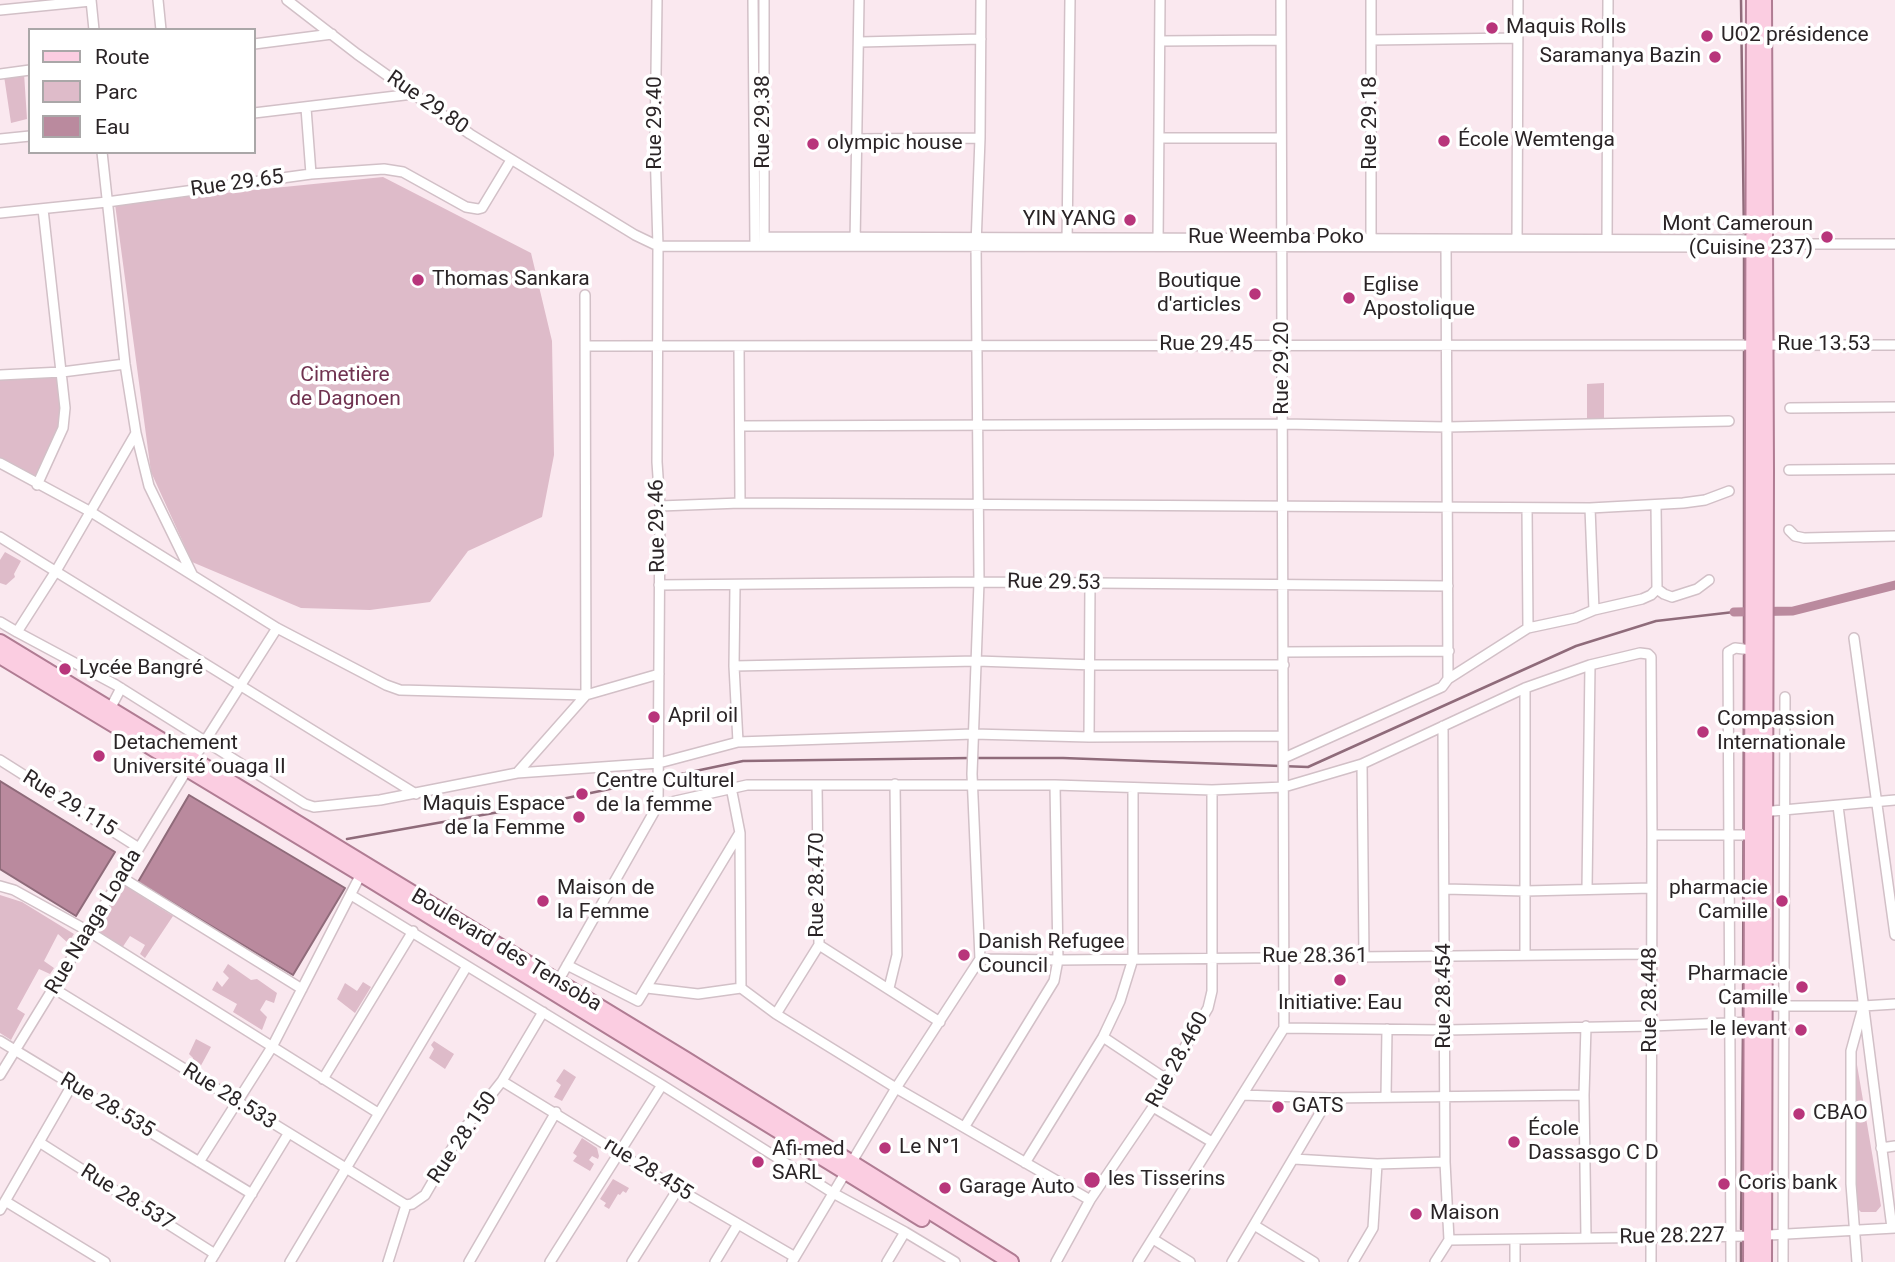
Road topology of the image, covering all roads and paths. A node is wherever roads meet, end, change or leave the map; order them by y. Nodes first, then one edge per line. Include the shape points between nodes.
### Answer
1 (158, 0) edge
2 (287, 0) edge
3 (657, 0) edge
4 (753, 0) edge
5 (764, 0) edge
6 (859, 0) edge
7 (981, 0) edge
8 (1070, 0) edge
9 (1160, 0) edge
10 (1281, 0) edge
11 (1371, 0) edge
12 (1518, 0) edge
13 (1608, 0) edge
14 (1754, 0) edge
15 (1764, 0) edge
16 (91, 1) edge
17 (18, 4) edge
18 (0, 10) edge
19 (94, 28) edge
20 (160, 28) edge
21 (332, 34) junction
22 (1517, 38) junction
23 (981, 39) junction
24 (1281, 40) junction
25 (1371, 40) junction
26 (1160, 41) junction
27 (860, 42) junction
28 (256, 44) edge
29 (28, 70) edge
30 (0, 74) edge
31 (413, 94) junction
32 (306, 108) junction
33 (256, 113) edge
34 (28, 136) edge
35 (981, 138) junction
36 (1160, 138) junction
37 (1281, 138) junction
38 (0, 139) edge
39 (858, 139) junction
40 (102, 154) edge
41 (511, 160) junction
42 (311, 174) junction
43 (107, 202) junction
44 (43, 209) junction
45 (0, 213) edge
46 (855, 241) junction
47 (976, 241) junction
48 (761, 242) junction
49 (1067, 242) junction
50 (1158, 242) junction
51 (1282, 242) junction
52 (1371, 242) junction
53 (1517, 243) junction
54 (1607, 243) junction
55 (1759, 243) junction
56 (1895, 244) edge
57 (658, 246) junction
58 (1446, 246) junction
59 (586, 295) dead end
60 (978, 344) junction
61 (1282, 345) junction
62 (1759, 345) junction
63 (1895, 345) edge
64 (586, 346) junction
65 (1447, 346) junction
66 (658, 347) junction
67 (740, 347) junction
68 (125, 364) junction
69 (62, 372) junction
70 (0, 375) edge
71 (1895, 407) edge
72 (1790, 408) dead end
73 (1729, 421) dead end
74 (978, 425) junction
75 (1283, 425) junction
76 (741, 426) junction
77 (1447, 427) junction
78 (136, 433) junction
79 (0, 463) edge
80 (1895, 469) edge
81 (1789, 470) dead end
82 (37, 485) junction
83 (1729, 491) dead end
84 (740, 503) junction
85 (978, 505) junction
86 (1283, 505) junction
87 (1656, 505) junction
88 (660, 506) junction
89 (1448, 508) junction
90 (1527, 508) junction
91 (1590, 508) junction
92 (91, 512) junction
93 (1789, 530) dead end
94 (1895, 536) edge
95 (0, 537) edge
96 (57, 571) junction
97 (192, 575) junction
98 (1709, 580) dead end
99 (979, 582) junction
100 (1090, 584) junction
101 (1284, 584) junction
102 (659, 585) junction
103 (734, 586) junction
104 (1448, 586) junction
105 (1657, 589) junction
106 (1594, 610) junction
107 (0, 622) edge
108 (277, 628) junction
109 (1528, 628) junction
110 (17, 632) junction
111 (1758, 632) junction
112 (1853, 638) dead end
113 (0, 642) edge
114 (1752, 650) junction
115 (1449, 651) junction
116 (1284, 652) junction
117 (0, 656) edge
118 (977, 662) junction
119 (1090, 665) junction
120 (1284, 665) junction
121 (1590, 665) junction
122 (734, 666) junction
123 (659, 674) junction
124 (1448, 679) junction
125 (242, 685) junction
126 (121, 688) junction
127 (1525, 688) junction
128 (586, 695) junction
129 (1785, 697) dead end
130 (110, 709) junction
131 (1443, 726) junction
132 (1283, 736) junction
133 (973, 737) junction
134 (1089, 737) junction
135 (205, 740) junction
136 (738, 742) junction
137 (1284, 759) junction
138 (0, 760) edge
139 (659, 763) junction
140 (190, 764) junction
141 (1362, 764) junction
142 (517, 773) junction
143 (895, 784) junction
144 (817, 785) junction
145 (973, 785) junction
146 (1055, 785) junction
147 (1284, 787) junction
148 (731, 788) junction
149 (1133, 788) junction
150 (1212, 790) junction
151 (416, 793) junction
152 (1895, 800) edge
153 (1877, 802) junction
154 (659, 805) junction
155 (1838, 806) junction
156 (1786, 810) junction
157 (1758, 812) junction
158 (740, 833) junction
159 (1652, 835) junction
160 (1727, 835) junction
161 (1751, 835) junction
162 (139, 848) junction
163 (361, 874) junction
164 (121, 877) junction
165 (0, 886) edge
166 (1652, 888) junction
167 (1445, 889) junction
168 (1587, 889) junction
169 (1525, 891) junction
170 (351, 895) junction
171 (88, 931) junction
172 (413, 931) junction
173 (1895, 935) edge
174 (819, 945) junction
175 (1651, 954) junction
176 (1525, 955) junction
177 (1364, 957) junction
178 (1445, 957) junction
179 (1212, 958) junction
180 (1284, 958) junction
181 (980, 959) junction
182 (1058, 960) junction
183 (1133, 960) junction
184 (567, 965) junction
185 (467, 966) junction
186 (554, 987) junction
187 (53, 988) junction
188 (646, 988) junction
189 (741, 988) junction
190 (889, 988) junction
191 (302, 989) junction
192 (1895, 1004) edge
193 (1765, 1006) junction
194 (1786, 1006) junction
195 (1863, 1006) junction
196 (543, 1012) junction
197 (776, 1014) junction
198 (940, 1022) junction
199 (1752, 1022) junction
200 (1730, 1023) junction
201 (1586, 1026) junction
202 (1652, 1026) junction
203 (1284, 1028) junction
204 (1387, 1029) junction
205 (1446, 1030) junction
206 (1103, 1037) junction
207 (0, 1041) edge
208 (272, 1047) junction
209 (15, 1050) junction
210 (0, 1075) edge
211 (323, 1079) junction
212 (1166, 1079) junction
213 (502, 1081) junction
214 (662, 1084) junction
215 (72, 1085) junction
216 (896, 1088) junction
217 (1242, 1095) junction
218 (1584, 1095) junction
219 (1445, 1096) junction
220 (1387, 1097) junction
221 (1329, 1098) junction
222 (237, 1101) junction
223 (1153, 1107) junction
224 (556, 1112) junction
225 (378, 1113) junction
226 (965, 1126) junction
227 (288, 1134) junction
228 (39, 1142) junction
229 (1212, 1142) junction
230 (1895, 1146) edge
231 (1881, 1148) junction
232 (620, 1153) junction
233 (1294, 1159) junction
234 (199, 1162) junction
235 (1445, 1162) junction
236 (1025, 1163) junction
237 (1377, 1164) junction
238 (345, 1168) junction
239 (847, 1168) junction
240 (678, 1189) junction
241 (834, 1193) junction
242 (252, 1195) junction
243 (1090, 1200) junction
244 (2, 1205) edge
245 (406, 1205) junction
246 (738, 1224) junction
247 (1254, 1225) junction
248 (1894, 1228) edge
249 (1854, 1230) junction
250 (905, 1232) junction
251 (1783, 1234) junction
252 (1732, 1236) junction
253 (1757, 1236) junction
254 (1651, 1237) junction
255 (1586, 1238) junction
256 (1153, 1239) junction
257 (1449, 1240) junction
258 (1515, 1240) junction
259 (212, 1258) edge
260 (794, 1259) edge
261 (105, 1262) edge
262 (290, 1262) edge
263 (388, 1262) edge
264 (469, 1262) edge
265 (550, 1262) edge
266 (632, 1262) edge
267 (715, 1262) edge
268 (887, 1262) edge
269 (955, 1262) edge
270 (993, 1262) edge
271 (1011, 1262) edge
272 (1056, 1262) edge
273 (1138, 1262) edge
274 (1190, 1262) edge
275 (1232, 1262) edge
276 (1314, 1262) edge
277 (1353, 1262) edge
278 (1435, 1262) edge
279 (1515, 1262) edge
280 (1651, 1262) edge
281 (1731, 1262) edge
282 (1751, 1262) edge
283 (1763, 1262) edge
284 (1783, 1262) edge
285 (1857, 1262) edge

1 - 20 street
2 - 21 street, Rue 29.80
3 - 57 street, Rue 29.40
4 - 48 street
5 - 48 street, Rue 29.38
6 - 27 street
7 - 23 street
8 - 49 street
9 - 26 street
10 - 24 street, Rue 29.20
11 - 25 street, Rue 29.18
12 - 22 street
13 - 54 street
14 - 55 main road
15 - 55 main road
16 - 17 street
16 - 19 street
17 - 18 street
21 - 28 street
21 - 31 street, Rue 29.80
22 - 25 street
22 - 53 street
23 - 27 street
23 - 35 street
24 - 26 street
24 - 37 street, Rue 29.20
25 - 52 street, Rue 29.18
26 - 36 street
27 - 39 street
29 - 30 street
31 - 32 street
31 - 41 street, Rue 29.80
32 - 33 street
32 - 42 street
34 - 38 street
35 - 39 street
35 - 47 street
36 - 37 street
36 - 50 street
37 - 51 street, Rue 29.20
39 - 46 street
40 - 43 street
41 - 42 street, Rue 29.65 via 482,208 466,207 395,170
41 - 57 street, Rue 29.80
42 - 43 street, Rue 29.65
43 - 44 street, Rue 29.65
43 - 68 street
44 - 45 street, Rue 29.65
44 - 69 street
46 - 47 street, Rue Weemba Poko
46 - 48 street, Rue Weemba Poko
47 - 49 street, Rue Weemba Poko
47 - 60 street
48 - 57 street, Rue Weemba Poko
49 - 50 street, Rue Weemba Poko
50 - 51 street, Rue Weemba Poko
51 - 52 street, Rue Weemba Poko
51 - 61 street, Rue 29.20
52 - 53 street, Rue Weemba Poko
52 - 58 street, Rue Weemba Poko
53 - 54 street, Rue Weemba Poko
53 - 58 street, Rue Weemba Poko
54 - 55 street, Rue Weemba Poko
55 - 56 street, Rue Weemba Poko
55 - 62 main road
57 - 66 street, Rue 29.46
58 - 65 street
59 - 64 street
60 - 61 street, Rue 29.45
60 - 67 street, Rue 29.45
60 - 74 street
61 - 65 street, Rue 29.45
61 - 75 street, Rue 29.20
62 - 63 street, Rue 13.53
62 - 65 street, Rue 29.45
62 - 111 main road
64 - 66 street, Rue 29.45
64 - 128 street
65 - 77 street
66 - 67 street, Rue 29.45
66 - 88 street, Rue 29.46
67 - 76 street
68 - 69 street
68 - 78 street
69 - 70 street
69 - 82 street via 64,422
71 - 72 street
73 - 77 street
74 - 75 street
74 - 76 street
74 - 85 street
75 - 77 street
75 - 86 street, Rue 29.20
76 - 84 street
77 - 89 street
78 - 92 street
78 - 97 street via 149,486
79 - 82 street
80 - 81 street
82 - 92 street
83 - 87 street via 1705,500
84 - 85 street
84 - 88 street
85 - 86 street
85 - 99 street
86 - 89 street
86 - 101 street, Rue 29.20
87 - 91 street
87 - 105 street
88 - 102 street, Rue 29.46
89 - 90 street
89 - 104 street
90 - 91 street
90 - 109 street
91 - 106 street
92 - 96 street
92 - 97 street
93 - 94 street via 1804,538
95 - 96 street
96 - 110 street
96 - 125 street
97 - 108 street
98 - 105 street via 1672,597
99 - 100 street, Rue 29.53
99 - 103 street, Rue 29.53
99 - 118 street
100 - 101 street, Rue 29.53
100 - 119 street
101 - 104 street, Rue 29.53
101 - 116 street, Rue 29.20
102 - 103 street, Rue 29.53
102 - 123 street, Rue 29.46
103 - 122 street
104 - 115 street
105 - 106 street via 1651,596
106 - 109 street
107 - 110 street
108 - 125 street
108 - 128 street via 400,690
109 - 124 street
110 - 126 street
111 - 114 main road
111 - 157 main road
112 - 153 street
113 - 130 main road, Boulevard des Tensoba
114 - 157 main road
114 - 160 street via 1728,652
115 - 116 street
115 - 124 street
116 - 120 street, Rue 29.20
117 - 140 main road, Boulevard des Tensoba
118 - 119 street
118 - 122 street
118 - 133 street
119 - 120 street
119 - 134 street
120 - 132 street, Rue 29.20
121 - 127 street
121 - 159 street, Rue 28.448 via 1640,653 1651,657
121 - 168 street
122 - 136 street
123 - 128 street
123 - 139 street, Rue 29.46
124 - 137 street via 1442,687
125 - 135 street
125 - 151 street
126 - 130 street
126 - 135 street
127 - 131 street
127 - 169 street
128 - 142 street
129 - 156 street
130 - 140 main road, Boulevard des Tensoba
131 - 141 street
131 - 167 street, Rue 28.454
132 - 134 street
132 - 137 street, Rue 29.20
133 - 134 street
133 - 136 street
133 - 145 street
135 - 140 street
135 - 151 street via 314,807
136 - 139 street
137 - 147 street
138 - 162 street, Rue 29.115
139 - 142 street
139 - 154 street, Rue 29.46
140 - 162 street, Rue Naaga Loada
140 - 163 main road, Boulevard des Tensoba
140 - 186 main road, Boulevard des Tensoba
141 - 147 street
141 - 177 street
142 - 151 street
143 - 144 street
143 - 145 street
143 - 190 street via 897,955
144 - 148 street
144 - 174 street, Rue 28.470
145 - 146 street
145 - 181 street
146 - 149 street
146 - 182 street
147 - 150 street
147 - 180 street
148 - 154 street
148 - 158 street
149 - 150 street
149 - 183 street
150 - 179 street, Rue 28.460
152 - 153 street
153 - 155 street
153 - 173 street
154 - 184 street
155 - 156 street
155 - 195 street
156 - 157 street
156 - 194 street
157 - 161 main road
157 - 193 main road
158 - 188 street
158 - 189 street
159 - 160 street
159 - 166 street, Rue 28.448
160 - 161 street
160 - 200 street
161 - 199 main road
162 - 164 street, Rue Naaga Loada
163 - 170 street
163 - 186 main road, Boulevard des Tensoba
164 - 171 street, Rue Naaga Loada
164 - 191 street
165 - 171 street
166 - 168 street
166 - 175 street, Rue 28.448
167 - 169 street
167 - 178 street, Rue 28.454
168 - 169 street
169 - 176 street
170 - 172 street
170 - 191 street
171 - 187 street, Rue Naaga Loada
171 - 208 street
172 - 185 street
172 - 211 street
174 - 190 street
174 - 197 street, Rue 28.470
175 - 176 street, Rue 28.361
175 - 202 street, Rue 28.448
176 - 178 street, Rue 28.361
177 - 178 street, Rue 28.361
177 - 180 street, Rue 28.361
178 - 205 street, Rue 28.454
179 - 180 street, Rue 28.361
179 - 183 street, Rue 28.361
179 - 212 street, Rue 28.460 via 1208,1008
180 - 203 street
181 - 182 street, Rue 28.361
181 - 198 street
182 - 183 street, Rue 28.361
182 - 226 street via 1046,998
183 - 206 street
184 - 186 street
184 - 188 street via 636,1002
185 - 196 street
185 - 225 street
186 - 239 main road, Boulevard des Tensoba via 680,1069
187 - 209 street, Rue Naaga Loada
187 - 222 street, Rue 28.533
188 - 189 street via 698,993
189 - 197 street
190 - 198 street
191 - 208 street
192 - 195 street
193 - 194 street
193 - 199 street
193 - 253 main road
194 - 195 street
194 - 251 street
195 - 231 street
195 - 249 street via 1851,1051
196 - 213 street, Rue 28.150
196 - 214 street
197 - 216 street
198 - 216 street
199 - 200 street
199 - 253 main road
200 - 202 street
200 - 252 street
201 - 202 street
201 - 205 street
201 - 218 street
202 - 254 street, Rue 28.448
203 - 204 street
203 - 217 street
204 - 205 street
204 - 220 street
205 - 219 street, Rue 28.454
206 - 212 street
206 - 236 street
207 - 209 street, Rue 28.535
208 - 211 street
208 - 222 street
209 - 210 street, Rue Naaga Loada
209 - 215 street, Rue 28.535
211 - 225 street
212 - 223 street, Rue 28.460
213 - 224 street, rue 28.455
213 - 245 street, Rue 28.150 via 461,1133 425,1195
214 - 232 street
214 - 241 street
215 - 228 street
215 - 234 street, Rue 28.535
216 - 226 street
216 - 239 street
217 - 221 street
217 - 229 street
218 - 219 street
218 - 255 street
219 - 220 street
219 - 235 street, Rue 28.454
220 - 221 street
221 - 233 street
222 - 227 street, Rue 28.533
222 - 234 street
223 - 229 street
223 - 243 street, Rue 28.460
224 - 232 street, rue 28.455
224 - 264 street
225 - 238 street
226 - 236 street
227 - 238 street, Rue 28.533
227 - 242 street
228 - 244 street
228 - 259 street, Rue 28.537
229 - 256 street
230 - 231 street
231 - 248 street
232 - 240 street, rue 28.455
232 - 265 street
233 - 237 street
233 - 247 street
234 - 242 street, Rue 28.535
235 - 237 street
235 - 257 street, Rue 28.454
236 - 243 street
237 - 277 street via 1373,1228
238 - 245 street, Rue 28.533
238 - 262 street
239 - 241 street
239 - 270 main road, Boulevard des Tensoba
239 - 271 main road, Boulevard des Tensoba
240 - 246 street, rue 28.455
240 - 266 street
241 - 250 street
241 - 260 street
242 - 259 street
243 - 272 street, Rue 28.460
244 - 261 street
245 - 263 street
246 - 260 street, rue 28.455
246 - 267 street
247 - 275 street
247 - 276 street
248 - 249 street, Rue 28.227
249 - 251 street, Rue 28.227
249 - 285 street
250 - 268 street
250 - 269 street
251 - 253 street, Rue 28.227
251 - 284 street
252 - 253 street, Rue 28.227
252 - 254 street, Rue 28.227
252 - 281 street
253 - 282 main road
253 - 283 main road
254 - 255 street, Rue 28.227
254 - 280 street, Rue 28.448
255 - 258 street, Rue 28.227
256 - 273 street
256 - 274 street
257 - 258 street, Rue 28.227
257 - 278 street
258 - 279 street

